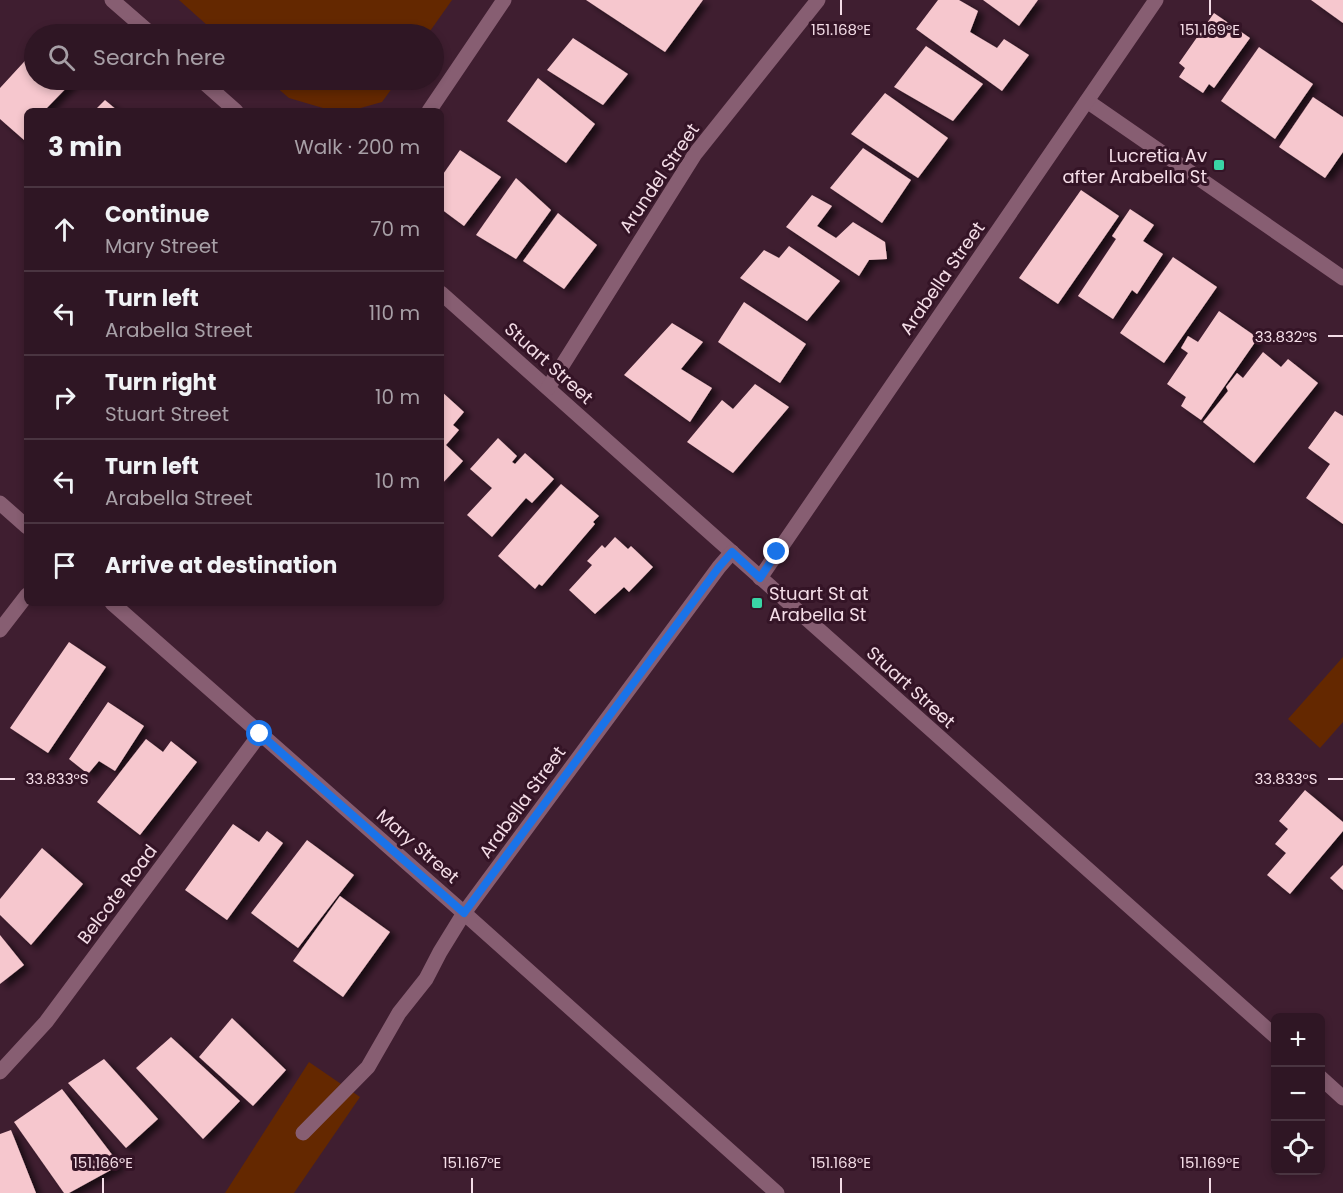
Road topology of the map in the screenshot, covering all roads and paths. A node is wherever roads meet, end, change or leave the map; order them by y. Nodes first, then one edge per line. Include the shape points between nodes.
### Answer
1 (112, 0) edge
2 (504, 0) edge
3 (818, 0) edge
4 (1156, 0) edge
5 (139, 24) edge
6 (444, 89) edge
7 (212, 90) edge
8 (443, 90) edge
9 (1087, 101) junction
10 (233, 108) edge
11 (431, 108) edge
12 (1343, 278) edge
13 (444, 296) edge
14 (548, 388) junction
15 (0, 503) edge
16 (24, 524) edge
17 (732, 552) junction
18 (760, 578) junction
19 (24, 598) edge
20 (115, 606) edge
21 (0, 630) edge
22 (260, 734) junction
23 (464, 913) junction
24 (1271, 1033) edge
25 (0, 1072) edge
26 (1325, 1082) edge
27 (1343, 1098) edge
28 (303, 1133) dead end
29 (777, 1193) edge

1 - 5 street
2 - 6 street
3 - 14 street, Arundel Street via 695,154
4 - 9 street, Arabella Street
7 - 10 street
8 - 11 street
9 - 12 street
9 - 18 street, Arabella Street
13 - 14 street, Stuart Street
14 - 17 street, Stuart Street
15 - 16 street
17 - 18 street, Stuart Street
17 - 23 street, Arabella Street
18 - 24 street, Stuart Street
19 - 21 street
20 - 22 street, Mary Street
22 - 23 street, Mary Street
22 - 25 street, Belcote Road via 46,1022
23 - 28 street, Arabella Street via 368,1066
23 - 29 street, Mary Street
26 - 27 street

